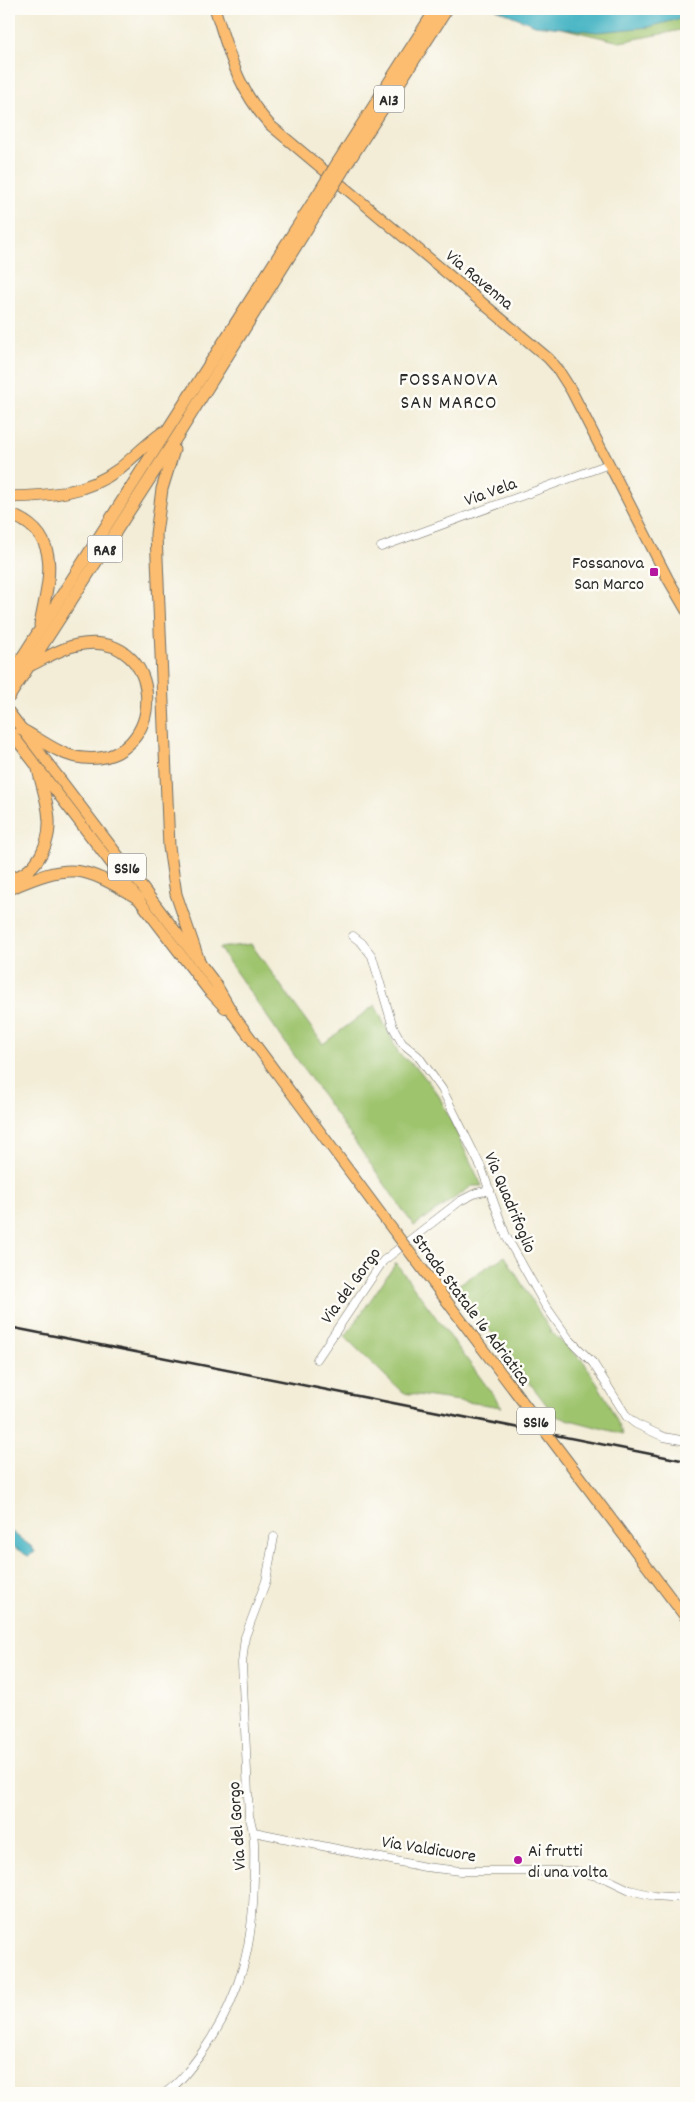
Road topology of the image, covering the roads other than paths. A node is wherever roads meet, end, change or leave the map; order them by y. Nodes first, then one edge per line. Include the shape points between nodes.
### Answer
1 (215, 9) edge
2 (436, 9) edge
3 (447, 9) edge
4 (429, 28) junction
5 (316, 206) junction
6 (167, 430) junction
7 (180, 432) junction
8 (609, 464) junction
9 (9, 497) edge
10 (9, 514) edge
11 (381, 547) dead end
12 (686, 610) edge
13 (39, 632) junction
14 (30, 666) junction
15 (9, 678) edge
16 (9, 697) edge
17 (9, 712) edge
18 (21, 729) junction
19 (9, 730) edge
20 (38, 769) joint
21 (49, 783) junction
22 (9, 879) edge
23 (9, 889) edge
24 (139, 899) junction
25 (353, 936) dead end
26 (199, 961) junction
27 (235, 1018) junction
28 (490, 1190) junction
29 (317, 1359) dead end
30 (686, 1441) edge
31 (274, 1537) dead end
32 (686, 1618) edge
33 (254, 1832) junction
34 (686, 1898) edge
35 (166, 2093) edge

1 - 8 main road, Via Ravenna via 239,81 255,108 282,136 548,358 564,378
2 - 4 highway, A13
3 - 4 highway, A13
4 - 5 highway, A13, bridge
5 - 6 highway, RA8
5 - 7 highway, RA8
6 - 9 highway via 97,483 61,494
6 - 13 highway, RA8
7 - 14 highway, RA8
7 - 26 highway via 162,490 156,550 169,847 176,894
8 - 11 street, Via Vela
8 - 12 main road, Via Ravenna
10 - 13 highway via 33,528 46,551 49,587
13 - 15 highway, RA8
14 - 16 highway, RA8
14 - 18 highway via 70,646 94,643 108,646 137,664 144,676 146,707 136,737 123,749 101,758 70,755
17 - 18 main road, Strada Statale 16 Adriatica / SS16
18 - 21 main road, Strada Statale 16 Adriatica / SS16
19 - 20 main road
20 - 21 highway
21 - 22 highway via 45,845 32,867
21 - 24 main road, Strada Statale 16 Adriatica / SS16
21 - 26 main road, Strada Statale 16 Adriatica / SS16
23 - 24 highway via 44,875 74,870 95,874
24 - 27 main road, Strada Statale 16 Adriatica / SS16 via 208,990
25 - 28 street, Via Quadrifoglio via 372,956 393,1027 402,1044 418,1056 442,1089
26 - 27 main road, Strada Statale 16 Adriatica / SS16
27 - 32 main road, Strada Statale 16 Adriatica / SS16, bridge
28 - 29 street, Via del Gorgo via 460,1202 383,1261
28 - 30 street, Via Quadrifoglio via 506,1236 532,1285 558,1325 593,1363 619,1407 636,1424 664,1437
31 - 33 street, Via del Gorgo via 266,1581 245,1637 242,1664 249,1816
33 - 34 street, Via Valdicuore via 461,1871 577,1871 654,1896
33 - 35 street, Via del Gorgo via 254,1906 240,1982 217,2032

